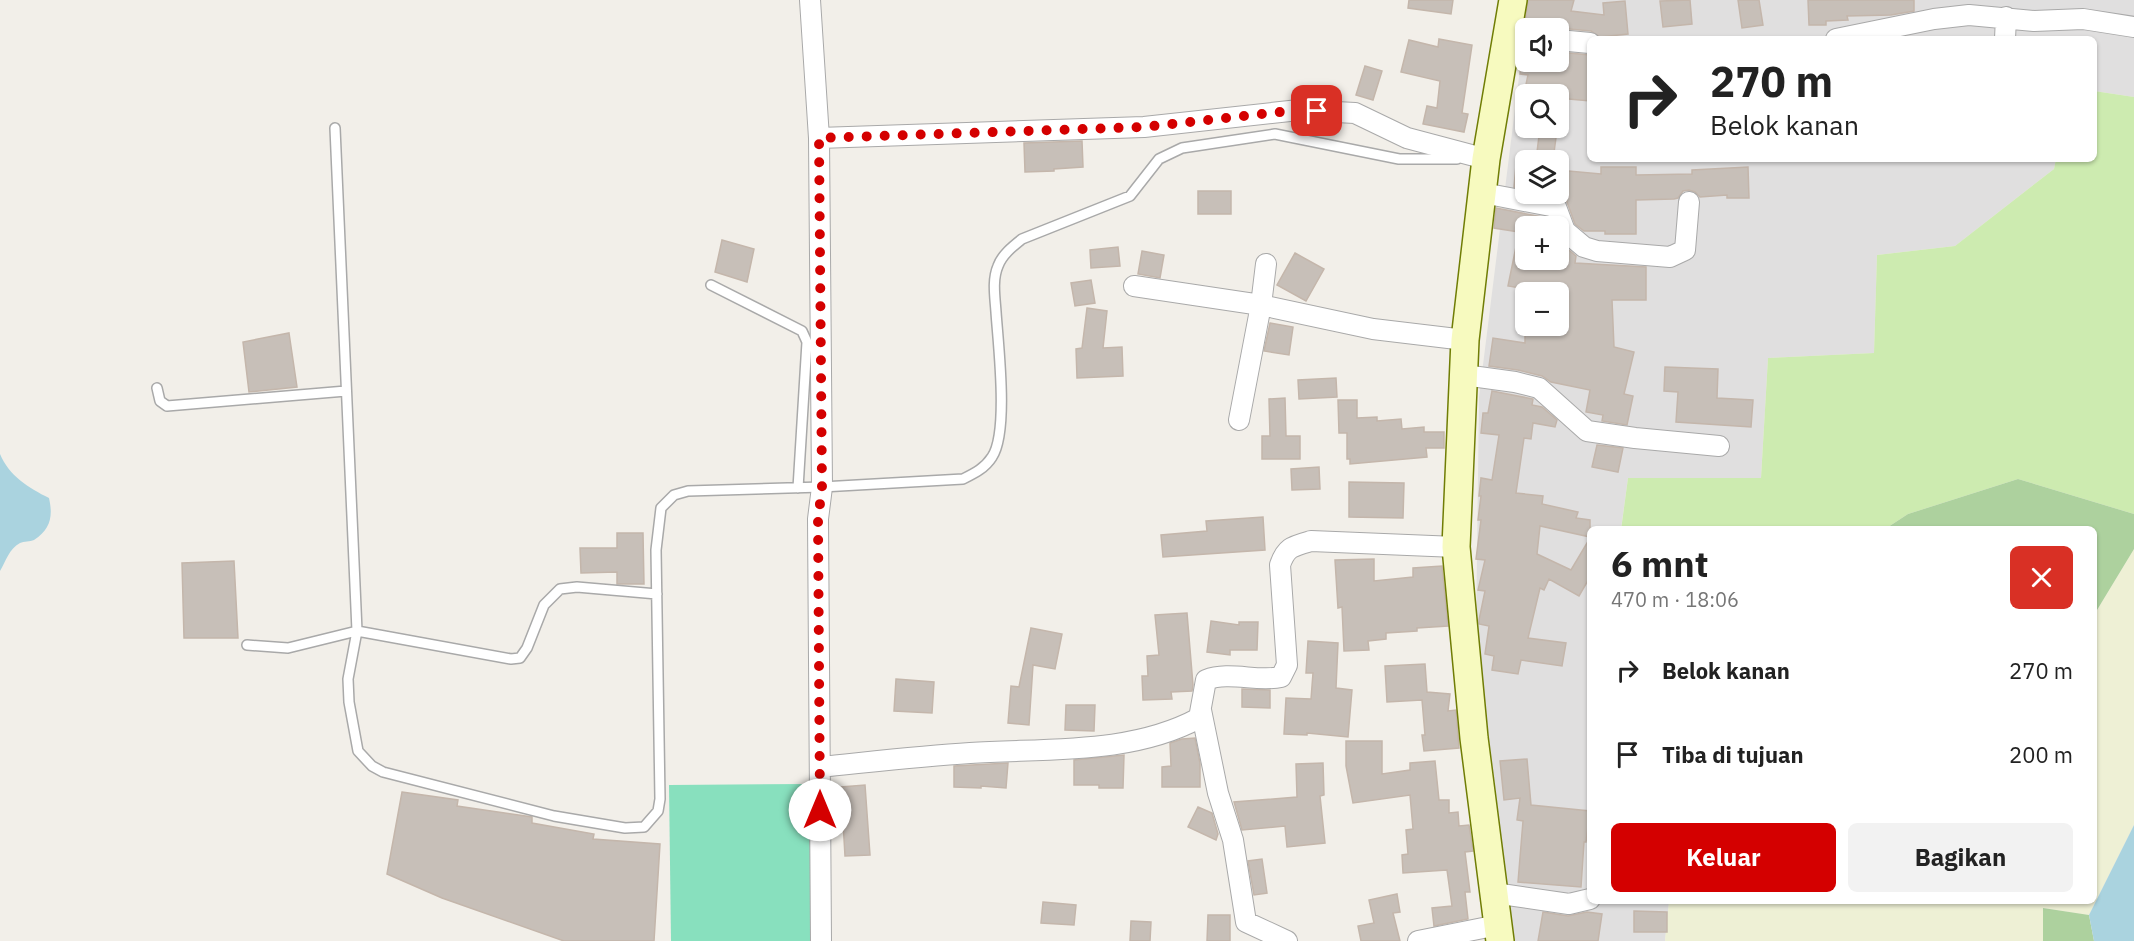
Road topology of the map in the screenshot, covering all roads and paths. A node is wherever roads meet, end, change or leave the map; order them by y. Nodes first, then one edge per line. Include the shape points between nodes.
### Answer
1 (810, 0) edge
2 (1513, 0) edge
3 (2006, 17) junction
4 (1515, 21) edge
5 (2134, 27) edge
6 (1515, 36) edge
7 (1851, 36) edge
8 (2005, 36) edge
9 (1569, 42) edge
10 (1587, 43) edge
11 (335, 128) dead end
12 (819, 138) junction
13 (1486, 159) junction
14 (1482, 193) junction
15 (1689, 202) dead end
16 (1266, 264) dead end
17 (711, 285) dead end
18 (1134, 286) dead end
19 (1261, 305) junction
20 (1465, 340) junction
21 (1464, 375) junction
22 (157, 388) dead end
23 (346, 391) junction
24 (1239, 420) dead end
25 (1719, 446) dead end
26 (798, 488) junction
27 (822, 488) junction
28 (1456, 547) junction
29 (657, 594) junction
30 (357, 631) junction
31 (247, 645) dead end
32 (1201, 710) junction
33 (820, 767) junction
34 (1494, 893) junction
35 (1587, 899) edge
36 (1499, 933) edge
37 (821, 941) edge
38 (1287, 941) edge
39 (1418, 941) edge

1 - 12 street
2 - 4 main road
3 - 5 street via 2034,21 2083,19
3 - 7 street via 1969,15 1934,19
3 - 8 street
6 - 13 main road
9 - 10 street
11 - 23 lane
12 - 13 street via 1144,127 1299,110 1355,113 1407,138
12 - 27 street
13 - 14 main road
13 - 27 lane via 1399,159 1275,134 1182,148 1159,159 1130,196 1022,239 1008,250 998,266 994,287 1002,389 999,442 993,457 979,471 963,479
14 - 15 street via 1556,207 1565,231 1584,247 1670,256 1685,250
14 - 20 main road
16 - 19 street
17 - 26 lane via 802,331 807,342
18 - 19 street
19 - 20 street via 1373,329
19 - 24 street
20 - 21 main road
21 - 25 street via 1539,388 1587,430
21 - 28 main road
22 - 23 lane via 160,401 167,406
23 - 30 lane
26 - 27 lane
26 - 29 lane via 688,491 674,495 661,508 656,550
27 - 33 street via 818,519
28 - 32 street via 1311,542 1284,552 1280,565 1287,665 1281,677 1206,680
28 - 34 main road
29 - 30 lane via 560,589 544,605 520,658
29 - 30 lane via 660,799 658,811 644,827 625,828 554,816 372,766 358,751 349,702 348,679
30 - 31 lane via 288,648
32 - 33 street via 1199,718 1183,727 1110,746 970,753
32 - 38 street via 1218,793 1233,840 1246,922
33 - 37 street
34 - 35 street via 1569,904
34 - 36 main road
36 - 39 street

